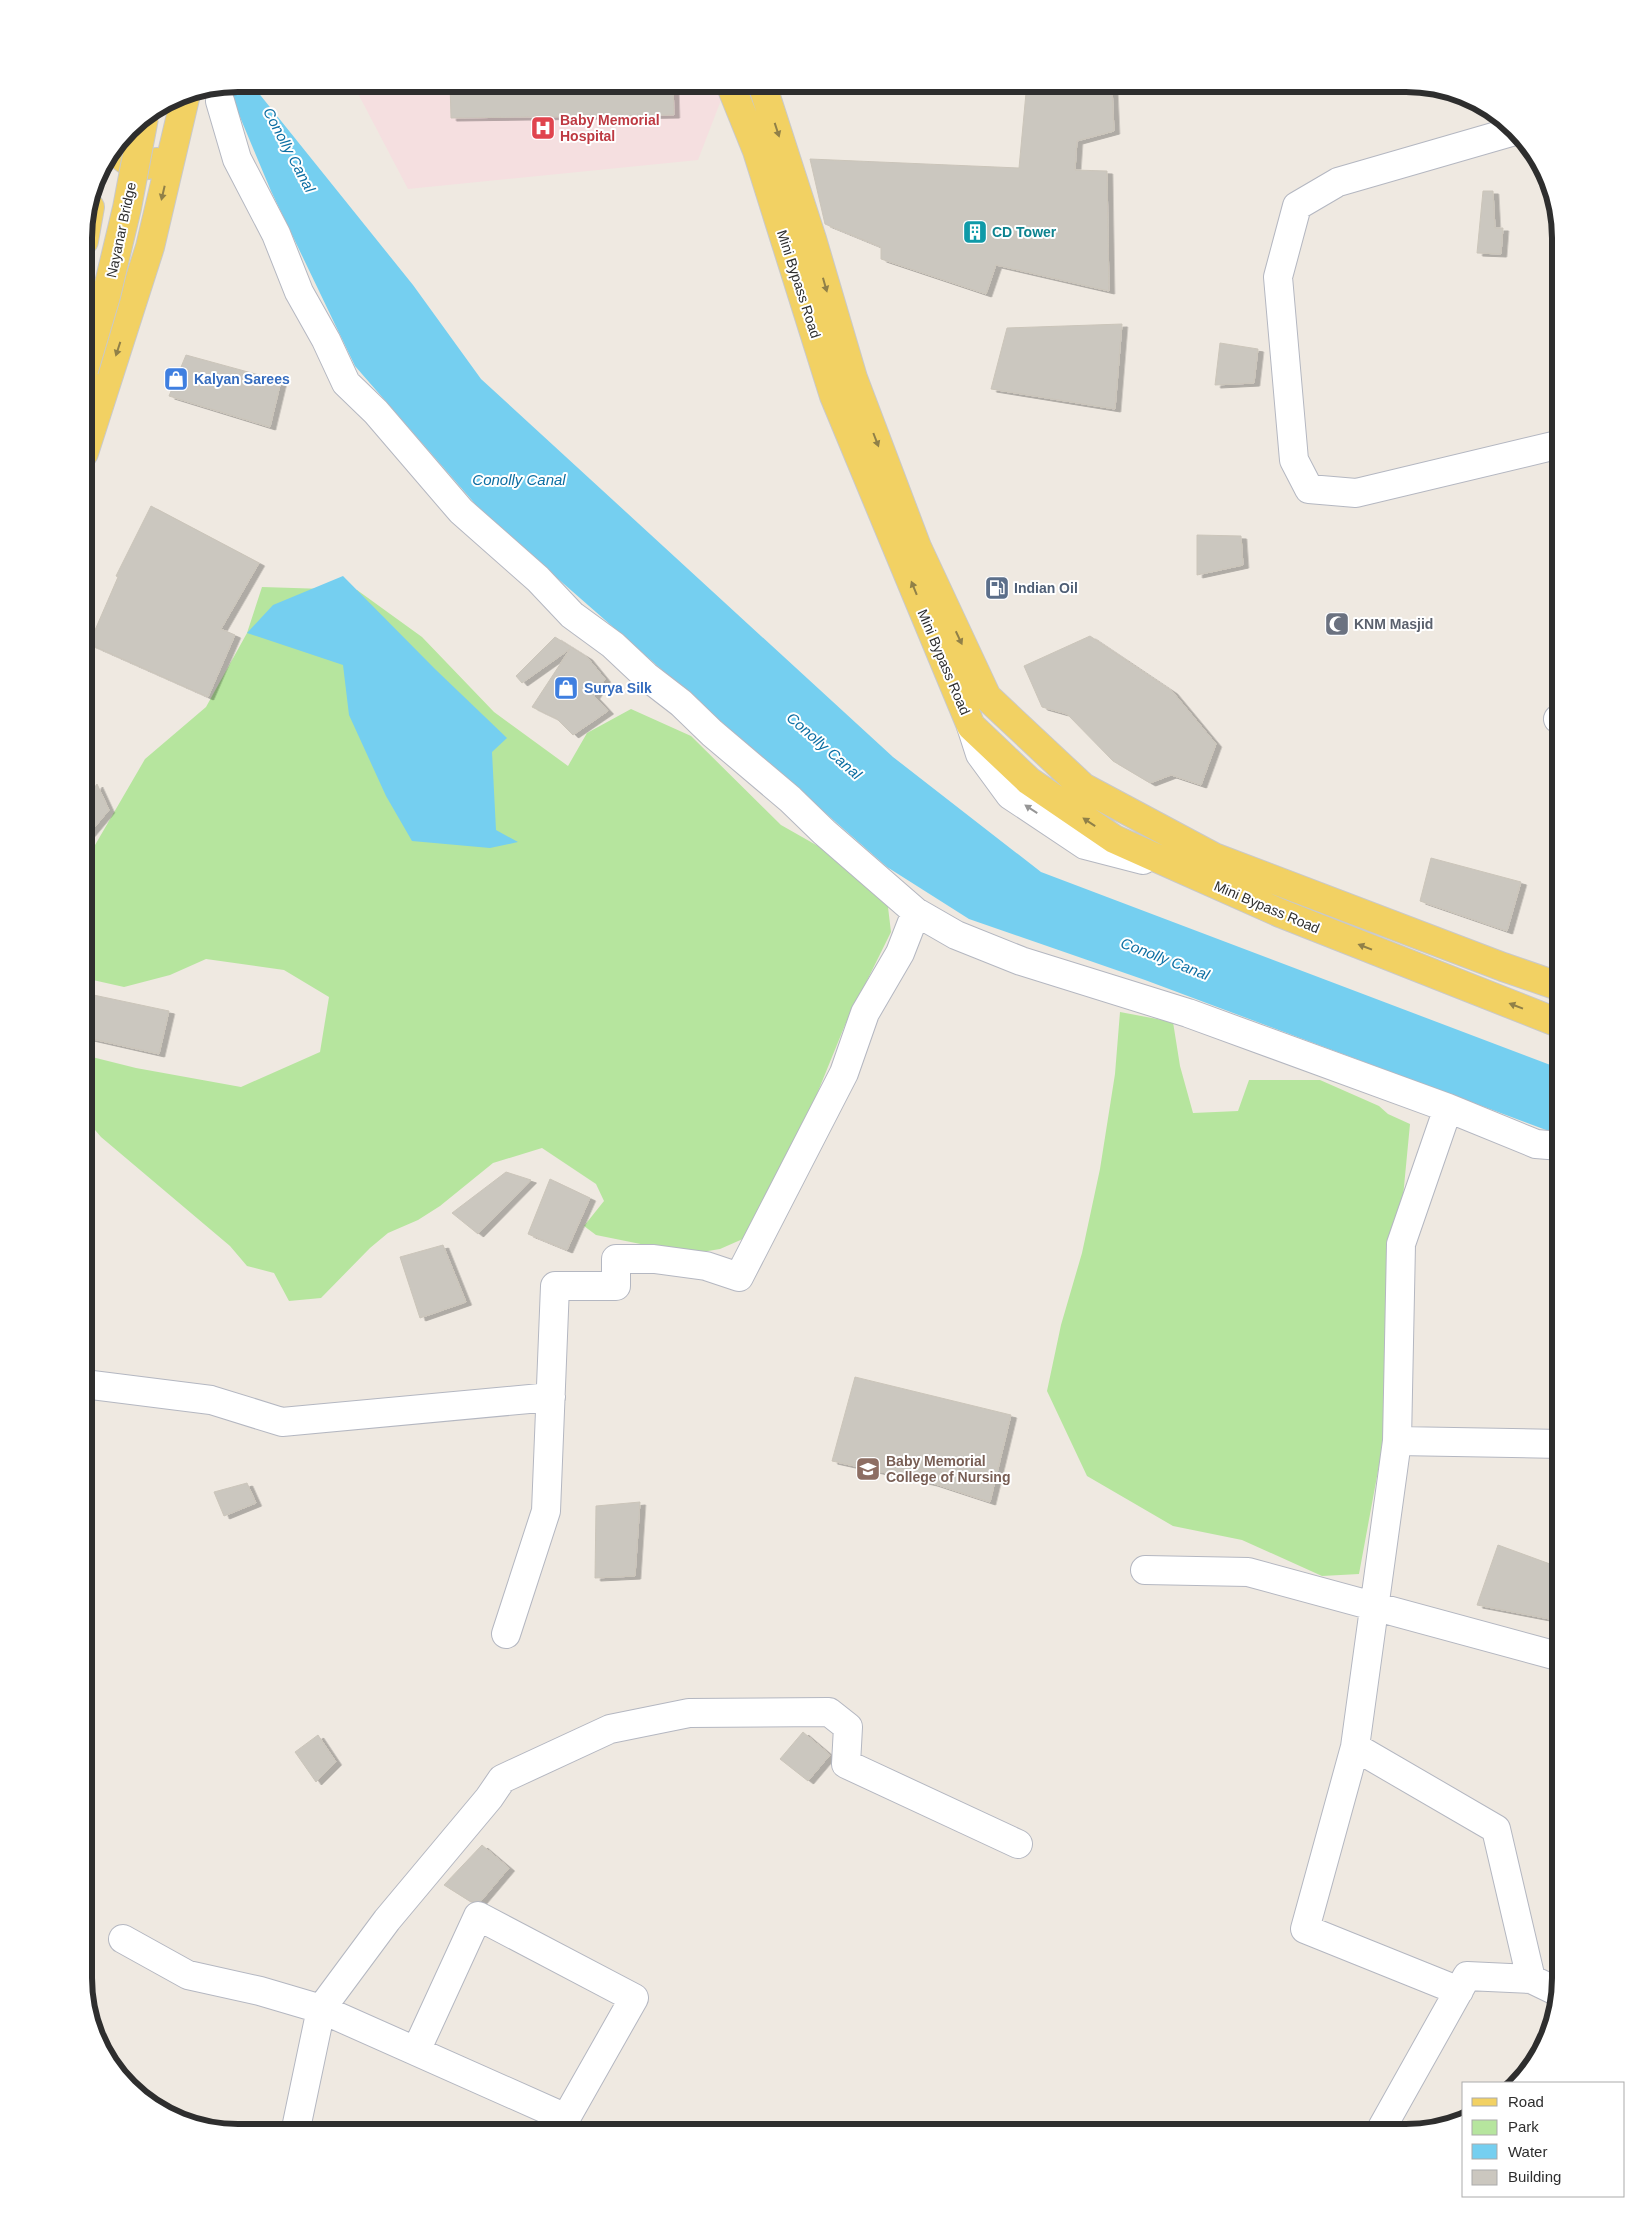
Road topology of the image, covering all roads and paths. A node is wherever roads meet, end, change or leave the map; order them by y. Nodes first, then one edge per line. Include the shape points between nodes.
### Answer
1 (733, 92) edge
2 (765, 92) edge
3 (220, 101) dead end
4 (184, 104) edge
5 (142, 129) edge
6 (1507, 133) edge
7 (174, 145) junction
8 (119, 154) edge
9 (93, 339) edge
10 (93, 425) edge
11 (1552, 446) edge
12 (938, 618) junction
13 (916, 912) junction
14 (1552, 984) edge
15 (1552, 1020) edge
16 (1448, 1108) junction
17 (1552, 1145) edge
18 (93, 1385) edge
19 (550, 1397) junction
20 (1397, 1441) junction
21 (1552, 1444) edge
22 (1145, 1570) dead end
23 (1374, 1605) junction
24 (506, 1634) dead end
25 (1552, 1655) edge
26 (1354, 1747) junction
27 (1018, 1844) dead end
28 (123, 1939) dead end
29 (1531, 1980) junction
30 (1551, 1989) edge
31 (1459, 1991) junction
32 (321, 2009) junction
33 (416, 2051) junction
34 (297, 2124) edge
35 (1384, 2124) edge

12 -> 1 main road, Mini Bypass Road via 834,396 757,151
2 -> 12 main road, Mini Bypass Road via 853,378 918,547
3 - 13 street via 238,159 346,383 376,412 461,511 538,579 572,615 613,645
4 - 7 main road
5 - 9 main road, Nayanar Bridge, bridge via 108,288
6 - 11 street via 1338,182 1297,206 1278,277 1294,460 1309,489 1356,493
7 - 8 main road via 156,163 148,166 137,166
7 -> 10 main road via 150,247
12 -> 14 main road, Mini Bypass Road via 987,697 1083,787 1214,856
15 -> 12 main road, Mini Bypass Road via 1280,914 1114,839 1029,781 971,726
13 - 16 street via 956,934 1021,962 1188,1013
13 - 19 street via 900,953 866,1013 844,1073 739,1277 706,1266 654,1259 616,1259 616,1286 555,1286
16 - 17 street via 1536,1144
16 - 20 street via 1402,1244
18 - 19 street via 211,1400 282,1422
19 - 24 street via 546,1512
20 - 21 street
20 - 23 street
22 - 23 street via 1248,1572
23 - 25 street
23 - 26 street
26 - 29 street via 1496,1829
26 - 31 street via 1305,1929
27 - 32 street via 846,1764 848,1727 829,1712 689,1713 610,1729 502,1779
28 - 32 street via 188,1975
29 - 30 street
29 - 31 street via 1467,1976
31 - 35 street
32 - 33 street
32 - 34 street
33 - 33 street via 566,2118 634,1998 478,1916

